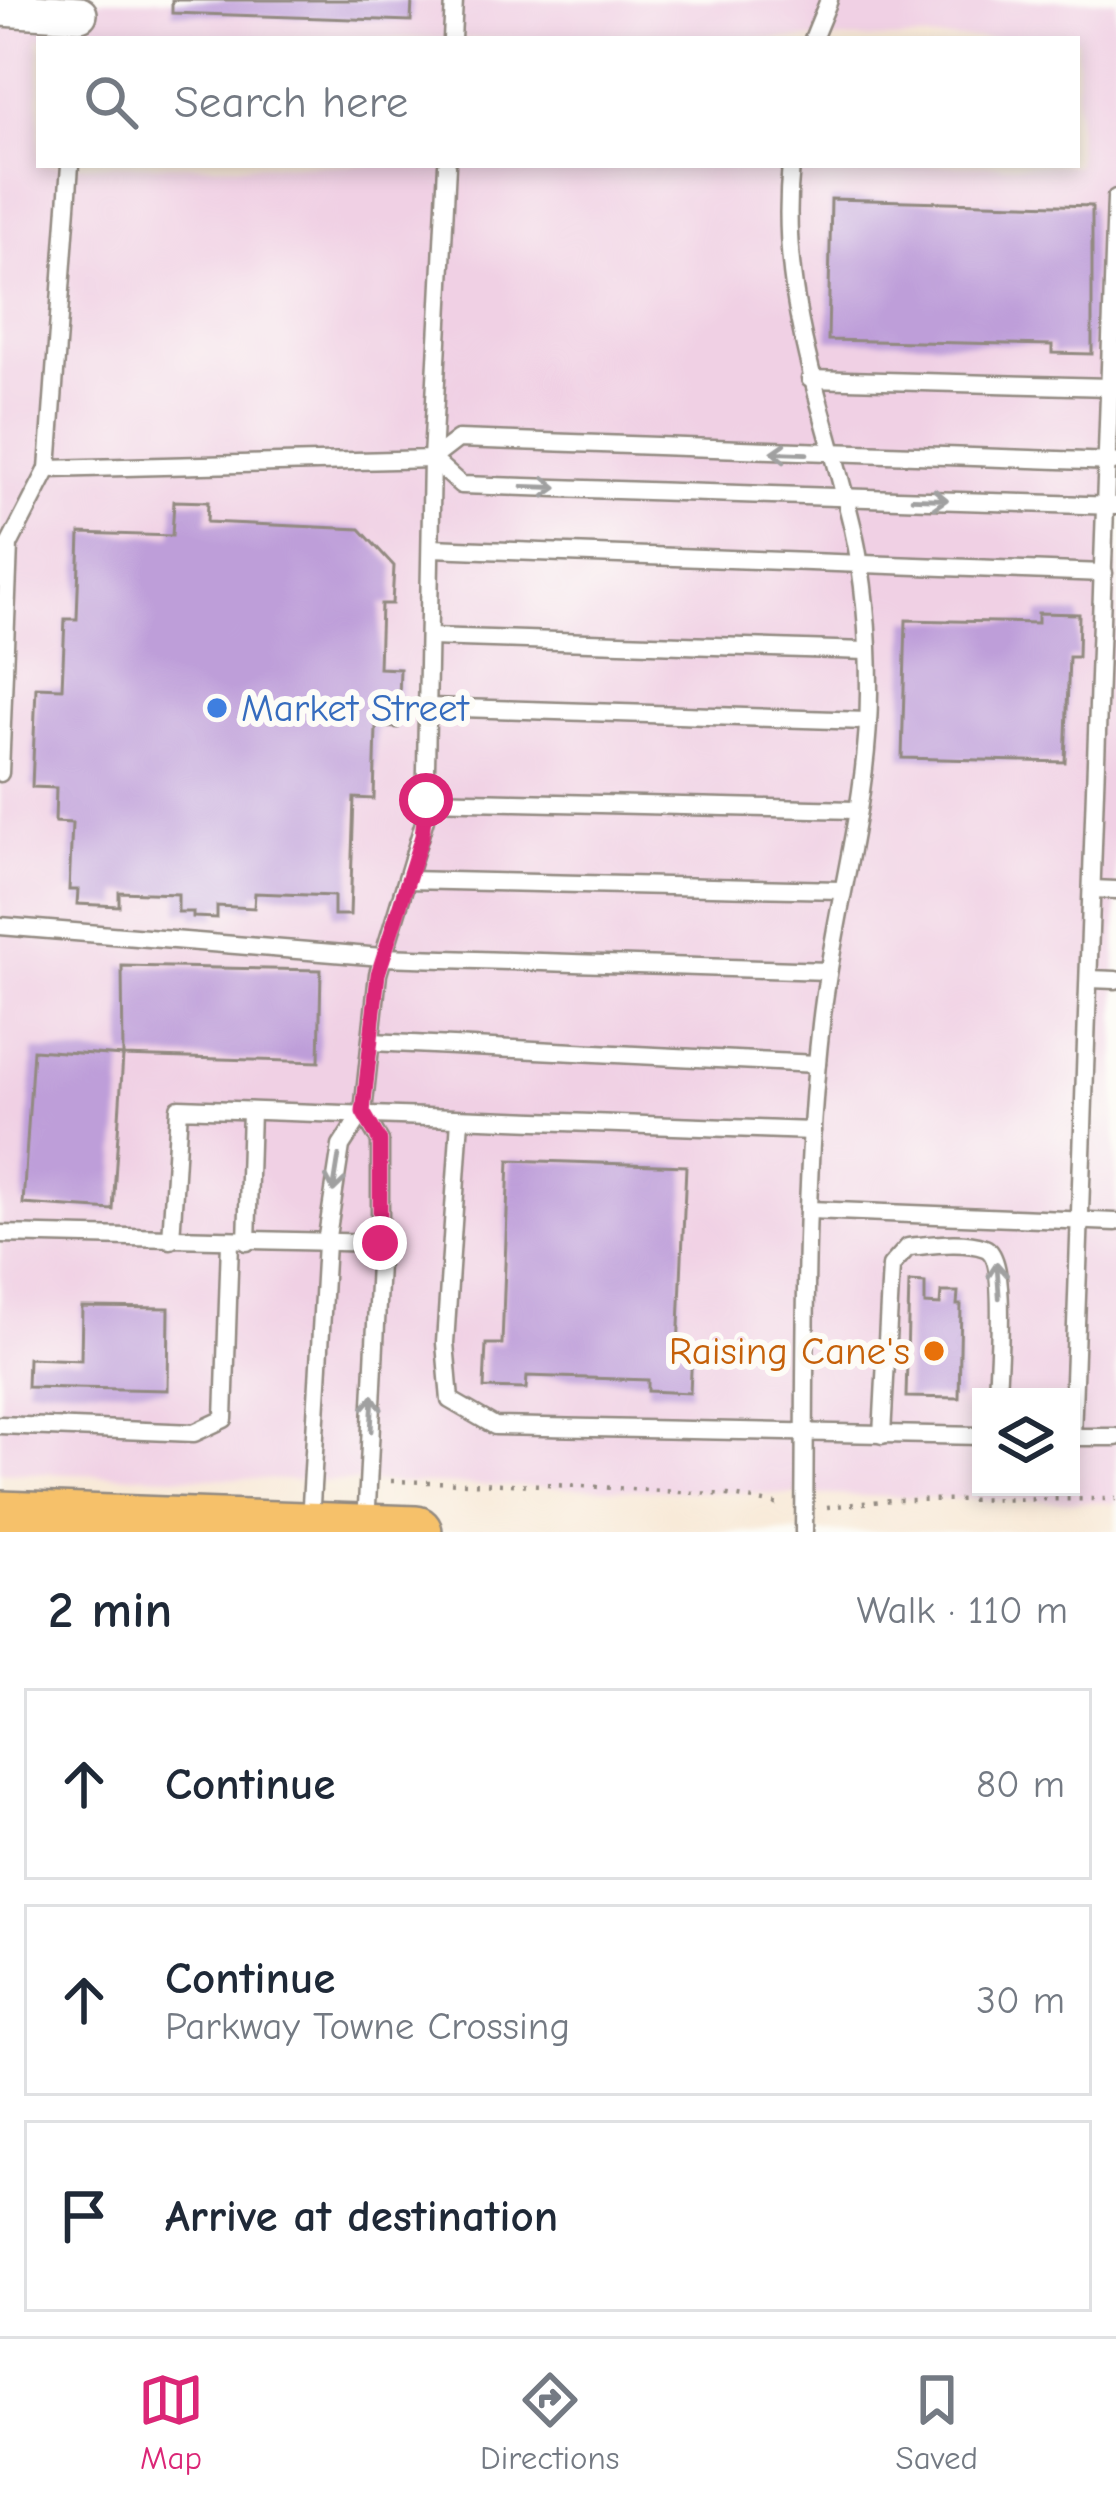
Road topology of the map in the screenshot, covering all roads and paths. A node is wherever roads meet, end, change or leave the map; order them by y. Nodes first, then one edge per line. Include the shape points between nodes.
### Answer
1 (454, 0) edge
2 (829, 0) edge
3 (0, 10) edge
4 (80, 18) edge
5 (452, 36) edge
6 (814, 36) edge
7 (70, 168) edge
8 (446, 168) edge
9 (791, 168) edge
10 (1116, 198) edge
11 (810, 379) junction
12 (1112, 379) edge
13 (831, 454) junction
14 (432, 459) junction
15 (1112, 462) edge
16 (48, 469) junction
17 (842, 496) junction
18 (1111, 505) edge
19 (431, 548) junction
20 (858, 562) junction
21 (1108, 579) edge
22 (430, 637) junction
23 (867, 651) junction
24 (429, 707) junction
25 (867, 721) junction
26 (0, 773) edge
27 (1096, 789) junction
28 (1116, 790) edge
29 (426, 800) junction
30 (856, 810) junction
31 (407, 880) junction
32 (841, 890) junction
33 (1092, 890) junction
34 (1116, 890) edge
35 (0, 926) edge
36 (382, 957) junction
37 (828, 971) junction
38 (1089, 979) junction
39 (1116, 980) edge
40 (372, 1042) junction
41 (817, 1064) junction
42 (251, 1111) junction
43 (363, 1112) junction
44 (460, 1119) junction
45 (812, 1131) junction
46 (810, 1210) junction
47 (1080, 1220) junction
48 (1116, 1222) edge
49 (0, 1234) edge
50 (171, 1240) junction
51 (238, 1242) junction
52 (326, 1243) junction
53 (380, 1243) junction
54 (997, 1388) edge
55 (1073, 1388) edge
56 (0, 1425) edge
57 (805, 1435) junction
58 (882, 1435) junction
59 (972, 1436) edge
60 (1080, 1437) edge
61 (1116, 1437) edge
62 (391, 1480) dead end
63 (1116, 1499) edge
64 (805, 1507) junction
65 (0, 1517) edge
66 (310, 1530) edge
67 (382, 1531) edge
68 (805, 1532) edge

1 - 5 lane
2 - 6 lane
3 - 4 street
7 - 16 lane
8 - 14 lane
9 - 11 lane via 791,262
10 - 12 lane
11 - 12 lane
11 - 13 lane
12 - 15 lane
13 -> 14 lane via 458,440
13 - 15 lane
13 - 17 lane
14 - 16 lane
14 -> 17 lane via 461,485
14 - 19 lane
15 - 18 lane
16 - 26 lane via 9,545
17 -> 18 lane
17 - 20 lane
18 - 21 lane
19 - 20 lane
19 - 22 lane
20 - 21 lane
20 - 23 lane
21 - 27 lane
22 - 23 lane
22 - 24 lane
23 - 25 lane
24 - 25 lane
24 - 29 lane
25 - 30 lane
27 - 28 lane
27 - 33 lane
29 - 30 lane
29 - 31 lane
30 - 32 lane
31 - 32 lane
31 - 36 lane
32 - 37 lane
33 - 34 lane
33 - 38 lane
35 - 36 lane
36 - 37 lane
36 - 40 lane
37 - 41 lane
38 - 39 lane
38 - 47 lane
40 - 41 lane
40 - 43 lane
41 - 45 lane
42 - 43 lane
42 - 50 lane via 179,1108
42 - 51 lane
43 - 44 lane
43 -> 52 lane via 341,1146
43 - 53 lane via 380,1141
44 - 45 lane
44 - 57 lane via 445,1343 450,1400 495,1426
45 - 46 lane
46 - 47 lane
46 - 57 lane
47 - 48 lane
47 - 55 lane
49 - 50 lane
50 - 51 lane
51 - 52 lane
51 - 56 lane via 224,1419 194,1433
52 - 53 lane
52 - 66 lane
67 -> 53 lane
54 -> 58 lane via 996,1256 947,1244 908,1247 891,1266
57 - 58 lane
57 - 64 lane
58 - 59 lane
60 - 61 lane
62 - 64 path via 728,1495
63 - 64 path
64 - 68 lane
65 - 66 main road
66 - 67 main road

